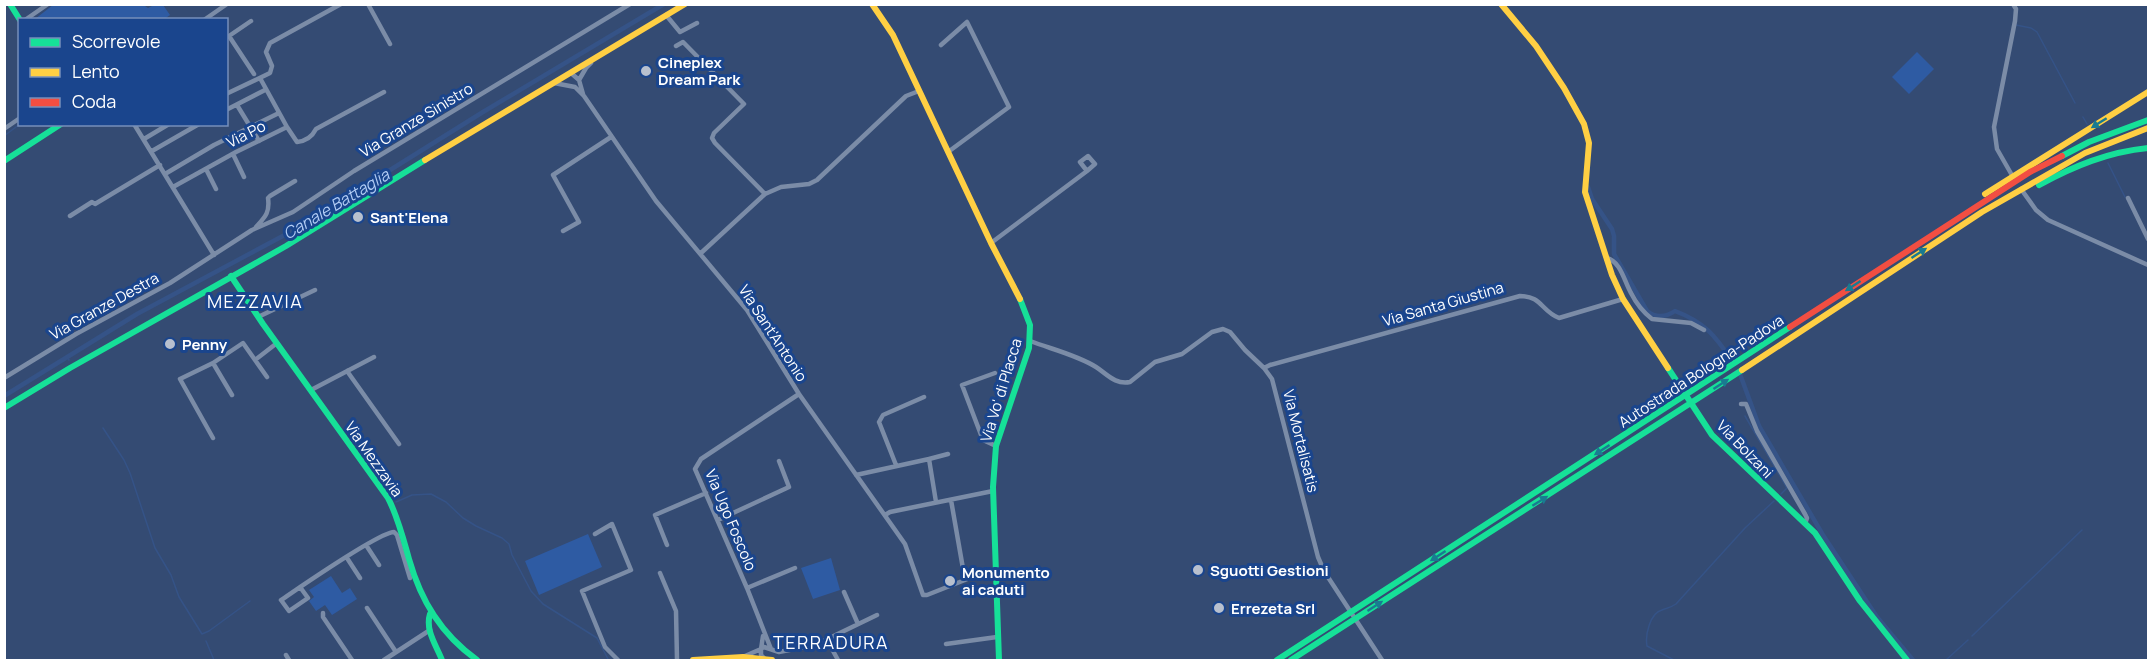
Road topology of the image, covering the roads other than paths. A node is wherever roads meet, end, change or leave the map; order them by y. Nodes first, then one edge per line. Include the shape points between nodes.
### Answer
1 (10, 4) edge
2 (48, 4) edge
3 (227, 4) edge
4 (341, 4) edge
5 (368, 4) edge
6 (630, 4) edge
7 (685, 4) edge
8 (872, 4) edge
9 (1501, 4) edge
10 (2013, 4) edge
11 (666, 15) junction
12 (19, 18) edge
13 (28, 18) edge
14 (207, 18) edge
15 (251, 21) dead end
16 (697, 23) dead end
17 (228, 37) edge
18 (390, 44) dead end
19 (941, 45) dead end
20 (676, 46) dead end
21 (595, 58) junction
22 (571, 73) junction
23 (254, 74) dead end
24 (260, 78) junction
25 (579, 80) junction
26 (554, 83) junction
27 (574, 87) junction
28 (265, 90) junction
29 (919, 91) junction
30 (384, 92) dead end
31 (2148, 92) edge
32 (228, 93) edge
33 (584, 96) junction
34 (237, 105) junction
35 (228, 109) edge
36 (279, 113) junction
37 (18, 119) edge
38 (2148, 120) edge
39 (58, 126) edge
40 (135, 126) edge
41 (166, 126) edge
42 (196, 126) edge
43 (287, 127) junction
44 (251, 128) junction
45 (2148, 128) edge
46 (4, 129) edge
47 (611, 137) junction
48 (144, 139) junction
49 (259, 141) junction
50 (2148, 148) edge
51 (152, 152) junction
52 (948, 152) junction
53 (233, 153) junction
54 (4, 160) edge
55 (160, 165) junction
56 (206, 169) junction
57 (1087, 171) dead end
58 (165, 174) junction
59 (244, 177) dead end
60 (295, 181) dead end
61 (173, 187) junction
62 (216, 189) dead end
63 (765, 194) junction
64 (2128, 198) dead end
65 (1982, 212) junction
66 (70, 216) dead end
67 (254, 229) junction
68 (563, 231) dead end
69 (2148, 239) edge
70 (991, 243) junction
71 (700, 253) junction
72 (1902, 254) junction
73 (214, 255) junction
74 (1607, 258) junction
75 (2148, 265) edge
76 (231, 276) junction
77 (315, 290) dead end
78 (1623, 299) junction
79 (258, 317) junction
80 (1704, 330) dead end
81 (276, 344) junction
82 (1030, 345) junction
83 (374, 357) dead end
84 (255, 360) junction
85 (213, 363) junction
86 (1264, 368) junction
87 (347, 371) junction
88 (994, 373) dead end
89 (267, 377) dead end
90 (4, 378) edge
91 (311, 390) junction
92 (799, 394) junction
93 (232, 395) dead end
94 (924, 397) dead end
95 (1741, 404) dead end
96 (4, 408) edge
97 (213, 438) dead end
98 (399, 444) dead end
99 (996, 446) junction
100 (948, 454) dead end
101 (929, 459) junction
102 (778, 461) dead end
103 (896, 465) junction
104 (856, 475) junction
105 (993, 491) junction
106 (705, 493) junction
107 (951, 500) junction
108 (936, 502) junction
109 (885, 515) junction
110 (717, 520) junction
111 (1805, 524) junction
112 (595, 534) dead end
113 (366, 545) junction
114 (667, 545) dead end
115 (347, 558) junction
116 (408, 562) junction
117 (380, 565) dead end
118 (795, 568) dead end
119 (995, 571) junction
120 (660, 573) dead end
121 (360, 578) dead end
122 (410, 578) dead end
123 (965, 580) junction
124 (300, 587) junction
125 (747, 588) junction
126 (844, 592) dead end
127 (368, 608) dead end
128 (324, 613) dead end
129 (430, 614) junction
130 (878, 615) dead end
131 (858, 624) junction
132 (430, 630) junction
133 (763, 633) junction
134 (997, 637) junction
135 (827, 640) junction
136 (946, 644) dead end
137 (761, 649) junction
138 (771, 650) junction
139 (396, 652) junction
140 (743, 657) junction
141 (754, 659) edge
142 (352, 660) edge
143 (384, 660) edge
144 (442, 660) edge
145 (477, 660) edge
146 (618, 660) edge
147 (677, 660) edge
148 (693, 660) edge
149 (769, 660) edge
150 (838, 660) edge
151 (999, 660) edge
152 (1276, 660) edge
153 (1291, 660) edge
154 (1382, 660) edge
155 (1907, 660) edge

1 - 12 main road
2 - 13 street
3 - 14 street
4 - 24 street via 270,43 266,52 272,70
5 - 18 street
6 - 67 street, Via Granze Sinistro via 293,212
7 - 11 main road
8 - 29 main road, Via Vo' di Placca via 893,35
9 - 74 main road, Via Bolzani via 1525,30 1585,126 1589,145 1585,192
10 - 75 street via 2014,28 1994,128 2004,163 2032,205 2048,220
11 - 16 street via 680,32
11 - 21 main road
15 - 17 street
17 - 23 street
19 - 52 street via 967,22 1009,106
20 - 63 street via 683,42 744,104 712,138
21 - 22 main road
21 - 25 street
22 - 25 street
22 - 26 main road
22 - 27 street
24 - 28 street
24 - 32 street
25 - 33 street, Via Sant'Antonio
26 - 27 street
26 - 76 main road
27 - 33 street, Via Sant'Antonio
28 - 34 street
28 - 36 street
29 - 52 main road, Via Vo' di Placca
29 - 63 street via 906,96 817,180
30 - 43 street, Via Po via 316,129 302,141 297,142
31 -> 72 main road via 1974,202
33 - 47 street, Via Sant'Antonio
34 - 35 street
34 - 44 street
36 - 43 street
36 - 44 street
37 - 46 street
38 - 72 main road, Autostrada Bologna-Padova via 2089,142 2030,172
39 - 54 main road
40 - 48 street
41 - 48 street
42 - 51 street
43 - 49 street, Via Po
44 - 49 street
44 - 58 street
45 - 65 main road, Autostrada Bologna-Padova via 2085,153
47 - 68 street via 553,175 579,222
47 - 71 street, Via Sant'Antonio via 656,201
48 - 51 street
49 - 53 street, Via Po
50 - 65 main road via 2095,159
51 - 55 street
52 - 70 main road, Via Vo' di Placca
53 - 56 street, Via Po
53 - 59 street
55 - 58 street
55 - 66 street
56 - 61 street, Via Po
56 - 62 street
57 - 70 street
58 - 61 street
60 - 67 street via 270,195 268,215
61 - 73 street
63 - 71 street
64 - 69 street
153 -> 65 main road, Autostrada Bologna-Padova
67 - 73 street, Via Granze Sinistro
70 - 82 main road, Via Vo' di Placca via 1027,314
71 - 92 street, Via Sant'Antonio via 747,310
72 -> 152 main road, Autostrada Bologna-Padova
73 - 90 street, Via Granze Destra
74 - 78 main road, Via Bolzani
74 - 80 street, Via Bolzani via 1619,269 1636,302 1652,319 1691,323
76 - 79 main road, Via Mezzavia
76 - 96 main road
77 - 79 street
78 - 86 street, Via Santa Giustina via 1558,318 1535,298 1520,296
78 - 111 main road, Via Bolzani via 1722,446
79 - 81 main road, Via Mezzavia
81 - 84 street
81 - 91 main road, Via Mezzavia
82 - 86 street, Via Mortalisatis via 1085,361 1124,383 1155,362 1182,354 1223,329
82 - 99 main road, Via Vo' di Placca
83 - 87 street
84 - 85 street via 243,343
84 - 89 street
85 - 93 street
85 - 97 street via 180,379
86 - 154 street, Via Mortalisatis via 1276,389 1318,557
87 - 91 street
87 - 98 street
88 - 99 street via 962,385 983,440
91 - 116 main road, Via Mezzavia via 388,498 400,526
92 - 104 street, Via Sant'Antonio
92 - 106 street, Via Ugo Foscolo via 697,464 695,469
94 - 103 street via 883,415 879,422
95 - 111 street, Via Bolzani via 1746,404 1757,431 1805,514
99 - 105 main road, Via Vo' di Placca
100 - 101 street
101 - 103 street
101 - 108 street
102 - 110 street via 789,487
103 - 104 street
104 - 109 street, Via Sant'Antonio
105 - 107 street
105 - 119 main road, Via Vo' di Placca
106 - 110 street, Via Ugo Foscolo
106 - 114 street via 655,515
107 - 108 street
107 - 123 street
108 - 109 street
109 - 123 street, Via Sant'Antonio via 905,544 922,595
110 - 125 street, Via Ugo Foscolo
111 - 155 main road, Via Bolzani
112 - 146 street via 612,524 631,570 582,591 605,647
113 - 115 street
113 - 116 street via 394,532
113 - 117 street
115 - 121 street
115 - 124 street
116 - 122 street
116 - 129 main road, Via Mezzavia
118 - 125 street
119 - 123 street
119 - 134 main road, Via Vo' di Placca
120 - 147 street via 676,611
124 - 124 street via 308,598 289,611 281,600
125 - 133 street, Via Ugo Foscolo
126 - 131 street
127 - 139 street
128 - 142 street
129 - 132 main road
129 - 145 main road, Via Mezzavia via 447,636
130 - 131 street
131 - 135 street
132 - 139 street
132 - 144 main road
133 - 137 street
133 - 138 street, Via Ugo Foscolo
134 - 136 street
134 - 151 main road, Via Vo' di Placca
135 - 138 street via 790,650
135 - 150 street
137 - 138 street
137 - 140 street
137 - 149 street via 760,654
139 - 143 street
140 - 141 main road
140 - 148 main road
141 - 149 main road

